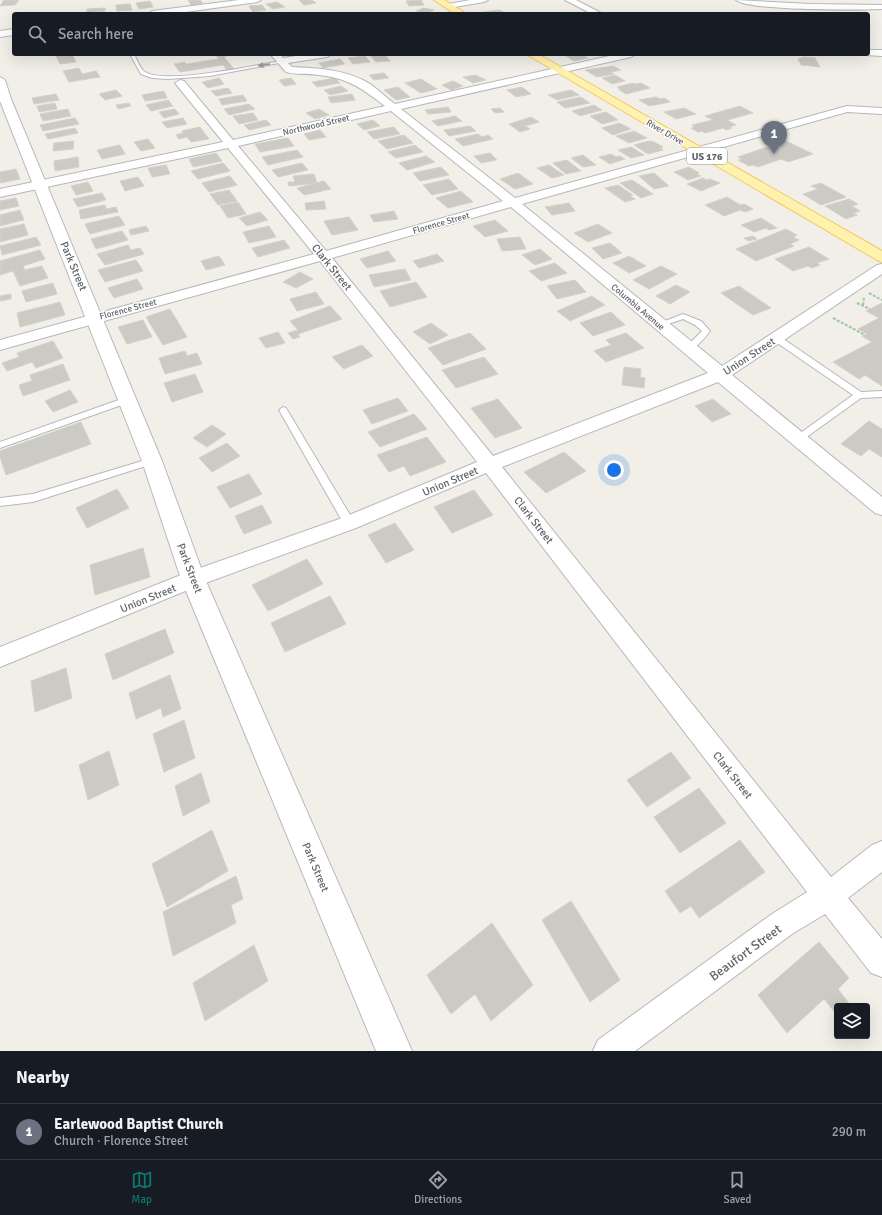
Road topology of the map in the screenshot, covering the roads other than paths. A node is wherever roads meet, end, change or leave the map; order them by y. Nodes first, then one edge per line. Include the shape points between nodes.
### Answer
1 (257, 0) edge
2 (438, 0) edge
3 (484, 0) edge
4 (569, 0) edge
5 (740, 0) edge
6 (233, 4) edge
7 (449, 6) junction
8 (882, 7) edge
9 (168, 12) edge
10 (459, 12) edge
11 (595, 12) edge
12 (12, 32) edge
13 (0, 34) edge
14 (870, 53) edge
15 (882, 53) edge
16 (133, 56) edge
17 (308, 56) edge
18 (534, 56) edge
19 (622, 56) edge
20 (280, 59) edge
21 (559, 70) junction
22 (0, 80) edge
23 (180, 83) dead end
24 (3, 99) edge
25 (393, 108) junction
26 (882, 111) edge
27 (231, 144) junction
28 (696, 150) junction
29 (40, 184) junction
30 (0, 193) edge
31 (513, 203) junction
32 (323, 256) junction
33 (882, 257) edge
34 (882, 268) edge
35 (95, 318) junction
36 (659, 324) junction
37 (776, 338) junction
38 (0, 344) edge
39 (687, 347) junction
40 (720, 375) junction
41 (882, 394) edge
42 (859, 395) junction
43 (127, 400) junction
44 (283, 410) dead end
45 (798, 439) junction
46 (0, 445) edge
47 (152, 461) junction
48 (490, 464) junction
49 (0, 502) edge
50 (882, 508) edge
51 (349, 523) junction
52 (193, 580) junction
53 (0, 657) edge
54 (882, 855) edge
55 (828, 896) junction
56 (882, 962) edge
57 (394, 1051) edge
58 (609, 1051) edge

1 - 6 street
2 - 7 main road
3 - 7 street
4 - 11 street
5 - 8 street via 792,7
6 - 9 street
7 - 10 main road
12 - 13 street
14 - 15 street
20 -> 16 lane via 245,68 191,76 149,76 143,73
17 - 20 street
18 - 21 main road, River Drive / US 176
19 - 21 street, Northwood Street
20 - 25 street, Columbia Avenue via 289,70 349,76
21 - 25 street, Northwood Street
21 - 28 main road, River Drive / US 176
22 - 24 street, Park Street
23 - 27 street, Clark Street
24 - 29 street, Park Street
25 - 27 street, Northwood Street
25 - 31 street, Columbia Avenue
26 - 28 street, Florence Street via 847,109
27 - 29 street, Northwood Street
27 - 32 street, Clark Street
28 - 31 street, Florence Street
28 - 33 main road, River Drive / US 176
29 - 30 street, Northwood Street
29 - 35 street, Park Street
31 - 32 street, Florence Street
31 - 36 street, Columbia Avenue
32 - 35 street, Florence Street
32 - 48 street, Clark Street
34 - 37 street, Union Street
35 - 38 street, Florence Street
35 - 43 street, Park Street
36 - 39 street, Columbia Avenue
36 - 39 lane via 683,316 698,323 706,331 694,344
37 - 40 street, Union Street
37 - 42 lane
39 - 40 street, Columbia Avenue
40 - 45 street, Columbia Avenue
40 - 48 street, Union Street
41 - 42 lane
42 - 45 lane
43 - 46 lane
43 - 47 street, Park Street
44 - 51 lane
45 - 50 street, Columbia Avenue
47 - 49 lane via 33,498
47 - 52 street, Park Street
48 - 51 street, Union Street
48 - 55 street, Clark Street
51 - 52 street, Union Street
52 - 53 street, Union Street
52 - 57 street, Park Street
54 - 55 street, Beaufort Street
55 - 56 street, Clark Street
55 - 58 street, Beaufort Street via 782,924

